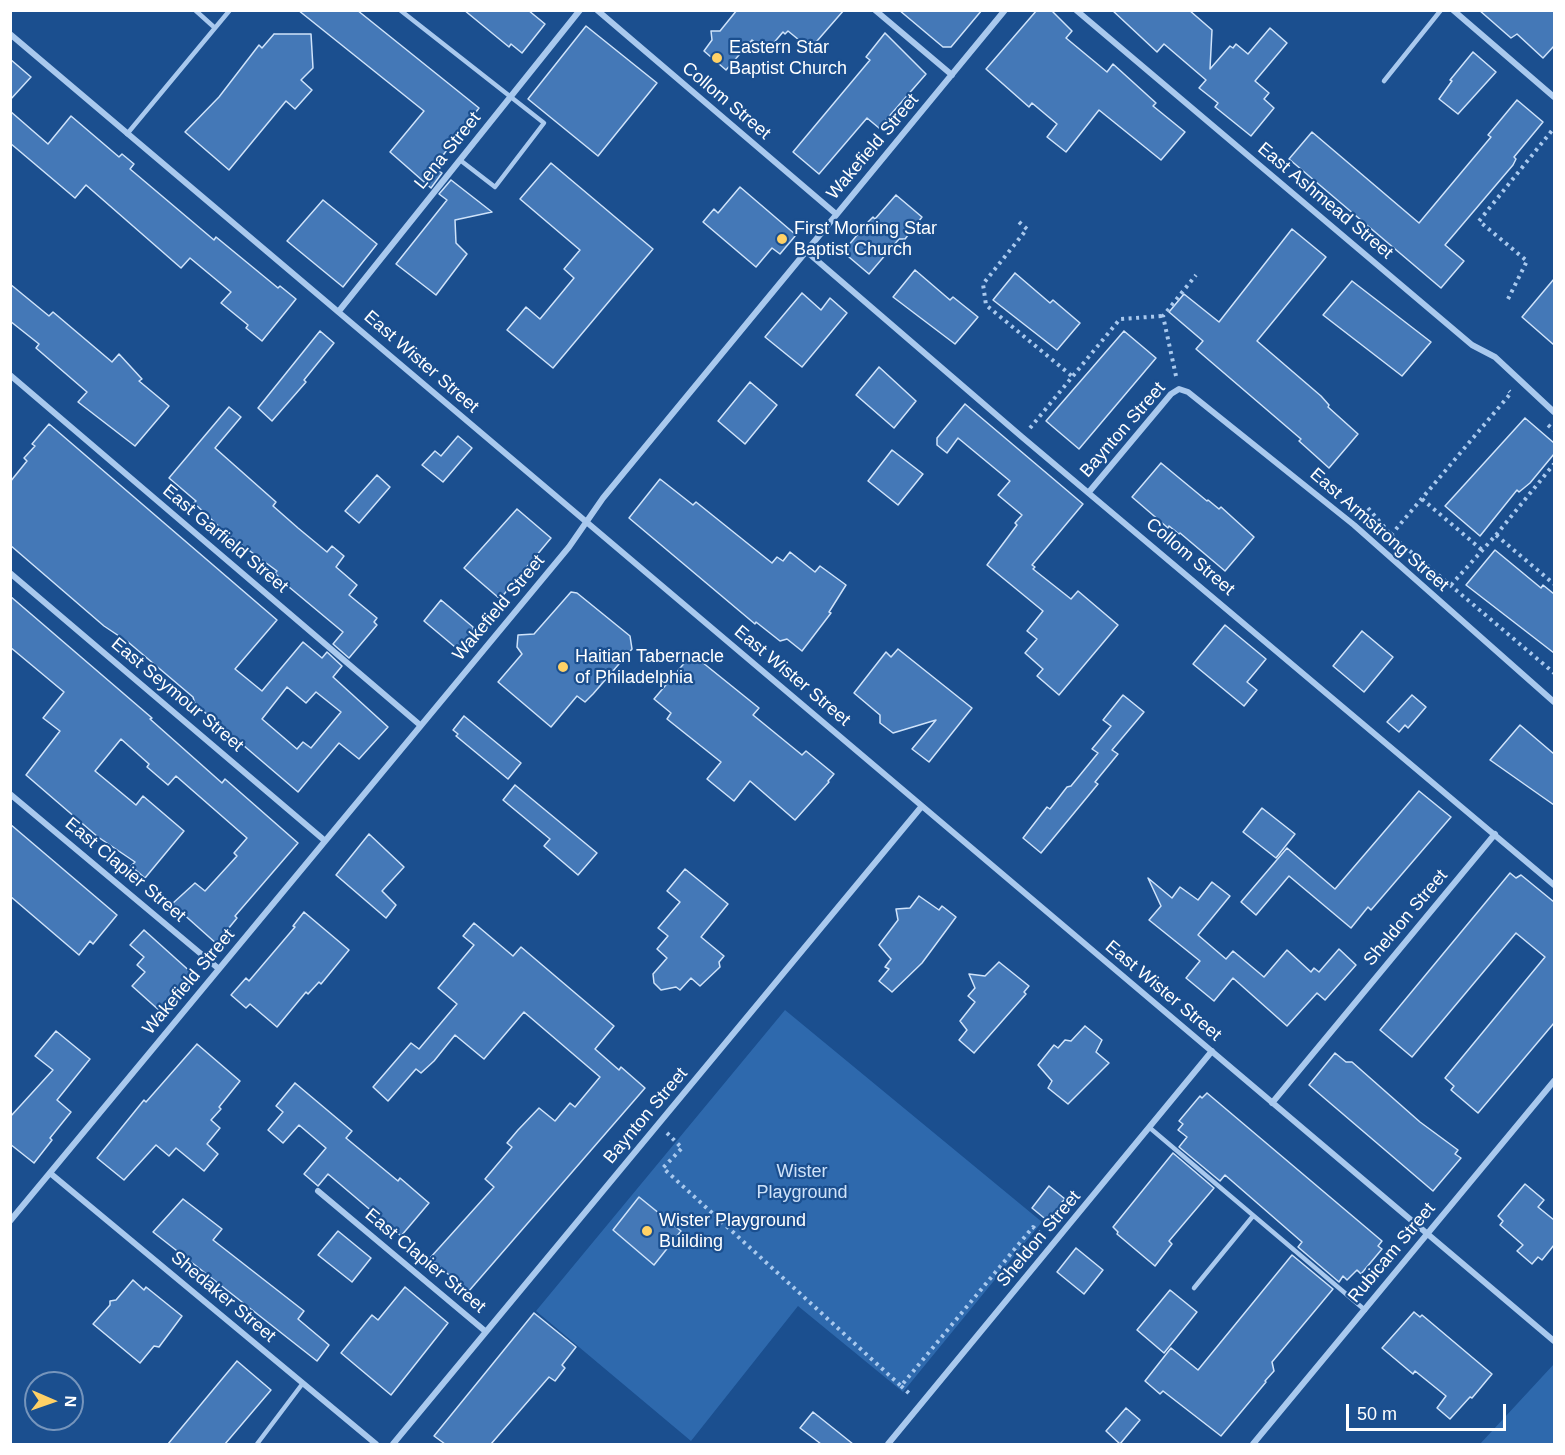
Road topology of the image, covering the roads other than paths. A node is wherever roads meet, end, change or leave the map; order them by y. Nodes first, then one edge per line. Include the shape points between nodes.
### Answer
1 (195, 10) edge
2 (230, 10) edge
3 (400, 10) edge
4 (580, 10) edge
5 (597, 10) edge
6 (875, 10) edge
7 (1005, 10) edge
8 (1076, 10) edge
9 (1441, 10) edge
10 (1453, 10) edge
11 (215, 28) junction
12 (10, 34) edge
13 (952, 75) junction
14 (1384, 81) dead end
15 (511, 97) junction
16 (1554, 97) edge
17 (127, 134) junction
18 (460, 160) junction
19 (836, 214) junction
20 (806, 251) junction
21 (339, 311) junction
22 (10, 375) edge
23 (1179, 389) joint
24 (1554, 412) edge
25 (1089, 492) junction
26 (586, 522) junction
27 (10, 573) edge
28 (1554, 702) edge
29 (420, 725) junction
30 (10, 794) edge
31 (922, 806) junction
32 (1495, 834) junction
33 (324, 840) junction
34 (1554, 884) edge
35 (219, 969) junction
36 (1212, 1051) junction
37 (1554, 1081) edge
38 (1272, 1103) junction
39 (1150, 1128) junction
40 (50, 1173) junction
41 (318, 1191) dead end
42 (1253, 1216) junction
43 (10, 1221) edge
44 (1428, 1234) junction
45 (1194, 1288) dead end
46 (1365, 1310) junction
47 (485, 1331) junction
48 (1554, 1341) edge
49 (303, 1383) junction
50 (257, 1444) edge
51 (376, 1444) edge
52 (393, 1444) edge
53 (888, 1444) edge
54 (1253, 1444) edge

1 - 11 lane
2 - 11 lane
3 - 15 lane
4 - 15 street, Lena Street
5 - 19 street, Collom Street
6 - 13 street
7 - 13 street, Wakefield Street
8 - 24 street, East Ashmead Street via 1472,345 1495,357
9 - 14 lane
10 - 16 street
11 - 17 lane
12 - 17 street, East Wister Street
13 - 19 street, Wakefield Street
15 - 18 street, Lena Street
15 - 18 lane via 544,123 495,187
17 - 21 street, East Wister Street
18 - 21 street, Lena Street
19 - 20 street, Wakefield Street
20 - 25 street, Collom Street
20 - 26 street, Wakefield Street
21 - 26 street, East Wister Street
22 - 29 street, East Garfield Street
23 - 25 street, Baynton Street
23 - 28 street, East Armstrong Street via 1188,392 1354,525
25 - 32 street, Collom Street
26 - 29 street, Wakefield Street
26 - 31 street, East Wister Street
27 - 33 street, East Seymour Street
29 - 33 street, Wakefield Street
30 - 35 street, East Clapier Street
31 - 36 street, East Wister Street
31 - 47 street, Baynton Street
32 - 34 street, Collom Street
32 - 38 street, Sheldon Street
33 - 35 street, Wakefield Street
35 - 40 street, Wakefield Street
36 - 38 street, East Wister Street
36 - 39 street, Sheldon Street
37 - 44 street, Rubicam Street
38 - 44 street, East Wister Street
39 - 42 lane
39 - 53 street, Sheldon Street
40 - 43 street, Wakefield Street
40 - 49 street, Shedaker Street
41 - 47 street, East Clapier Street
42 - 45 lane
42 - 46 lane
44 - 46 street, Rubicam Street
44 - 48 street, East Wister Street
46 - 54 street, Rubicam Street
47 - 52 street, Baynton Street
49 - 50 lane
49 - 51 street, Shedaker Street

